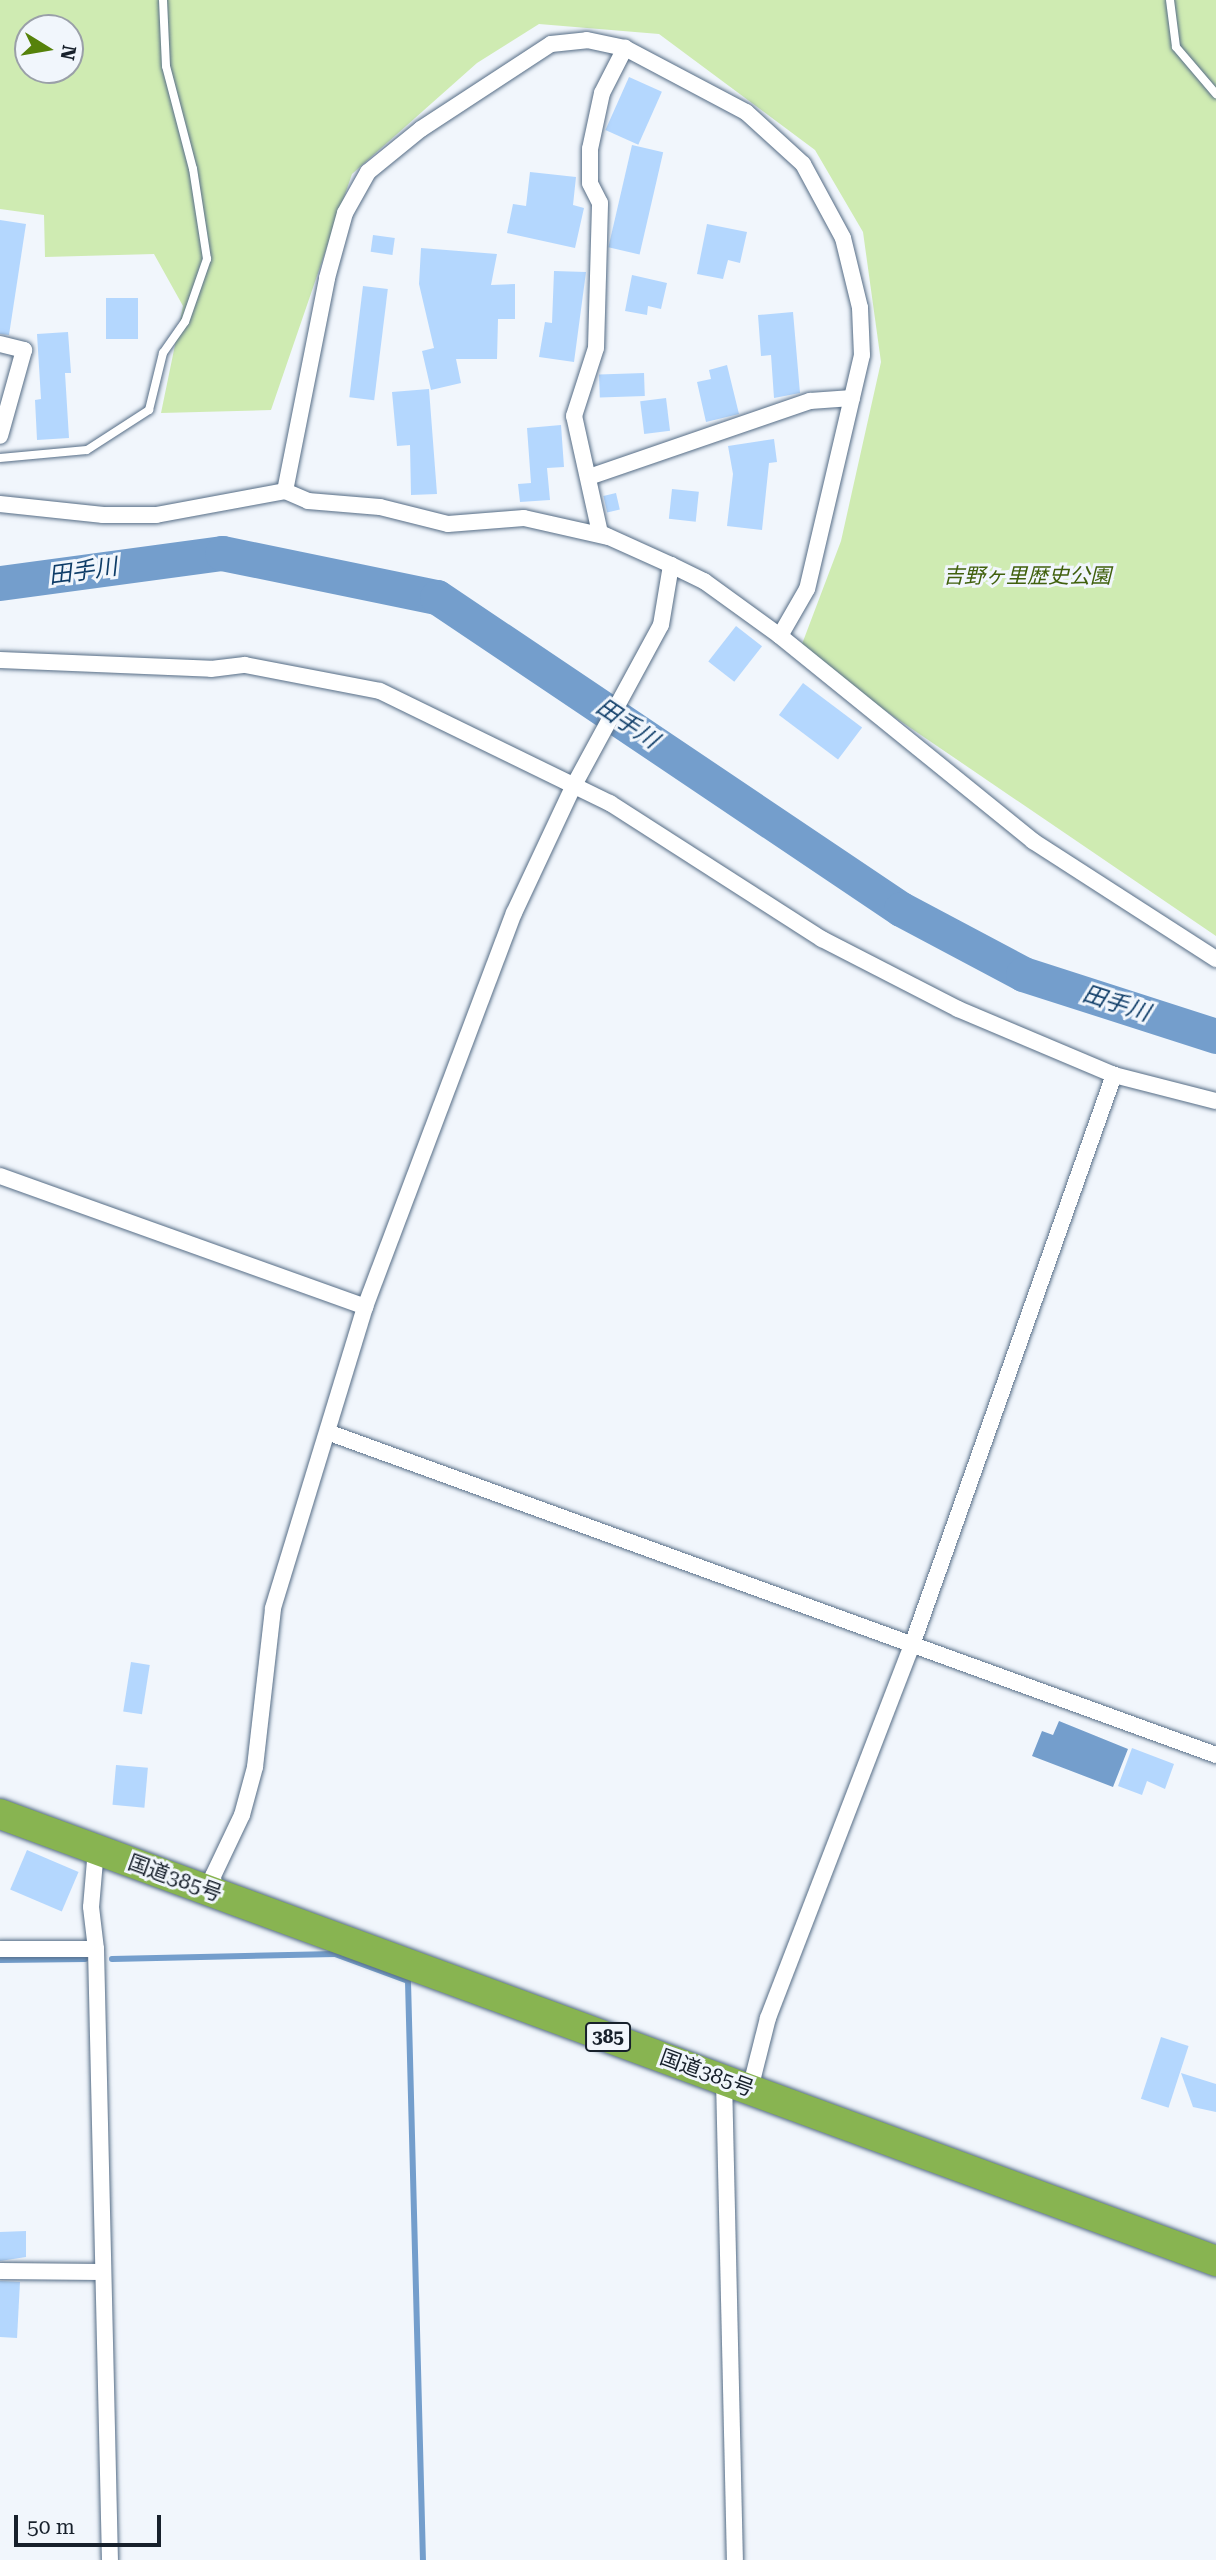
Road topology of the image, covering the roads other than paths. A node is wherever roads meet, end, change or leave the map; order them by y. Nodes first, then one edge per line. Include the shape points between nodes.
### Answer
1 (163, 0) edge
2 (1170, 0) edge
3 (625, 48) junction
4 (1216, 94) edge
5 (0, 344) edge
6 (852, 398) junction
7 (0, 436) edge
8 (0, 458) edge
9 (589, 477) junction
10 (285, 491) junction
11 (0, 505) edge
12 (611, 538) junction
13 (671, 565) junction
14 (780, 636) junction
15 (0, 660) edge
16 (573, 787) junction
17 (1216, 959) edge
18 (1114, 1075) junction
19 (1216, 1101) edge
20 (0, 1176) edge
21 (366, 1307) junction
22 (330, 1433) junction
23 (912, 1645) junction
24 (1216, 1755) edge
25 (0, 1814) edge
26 (96, 1849) junction
27 (215, 1893) junction
28 (0, 1949) edge
29 (96, 1949) junction
30 (737, 2084) junction
31 (1216, 2262) edge
32 (0, 2271) edge
33 (101, 2272) junction
34 (110, 2560) edge
35 (735, 2560) edge

1 - 8 lane via 166,66 192,169 207,259 185,322 163,353 149,410 87,450
2 - 4 lane via 1176,47
3 - 6 street via 746,112 803,164 843,237 860,308 862,355
3 - 9 street via 602,93 590,149 590,183 600,203 596,348 574,416
3 - 10 street via 587,40 551,44 421,129 368,172 345,213 327,278
5 - 7 street via 24,350
6 - 9 street via 810,401
6 - 14 street via 807,589
9 - 12 street via 600,533
10 - 11 street via 156,515
10 - 12 street via 308,501 380,507 448,524 524,518
12 - 13 street
13 - 14 street via 705,581
13 - 16 street via 661,625
14 - 17 street via 1033,841
15 - 16 street via 211,669 245,665 380,691
16 - 18 street via 610,803 822,939 958,1009
16 - 21 street via 514,913
18 - 19 street
18 - 23 street
20 - 21 street
21 - 22 street
22 - 23 street
22 - 27 street via 273,1608 255,1767 242,1815 213,1876
23 - 24 street
23 - 30 street via 768,2018
25 - 26 highway, 国道385号 / 385
26 - 27 highway, 国道385号 / 385
26 - 29 street via 91,1907
27 - 30 highway, 国道385号 / 385
28 - 29 street
29 - 33 street
30 - 31 highway, 国道385号 / 385
30 - 35 street
32 - 33 street
33 - 34 street

